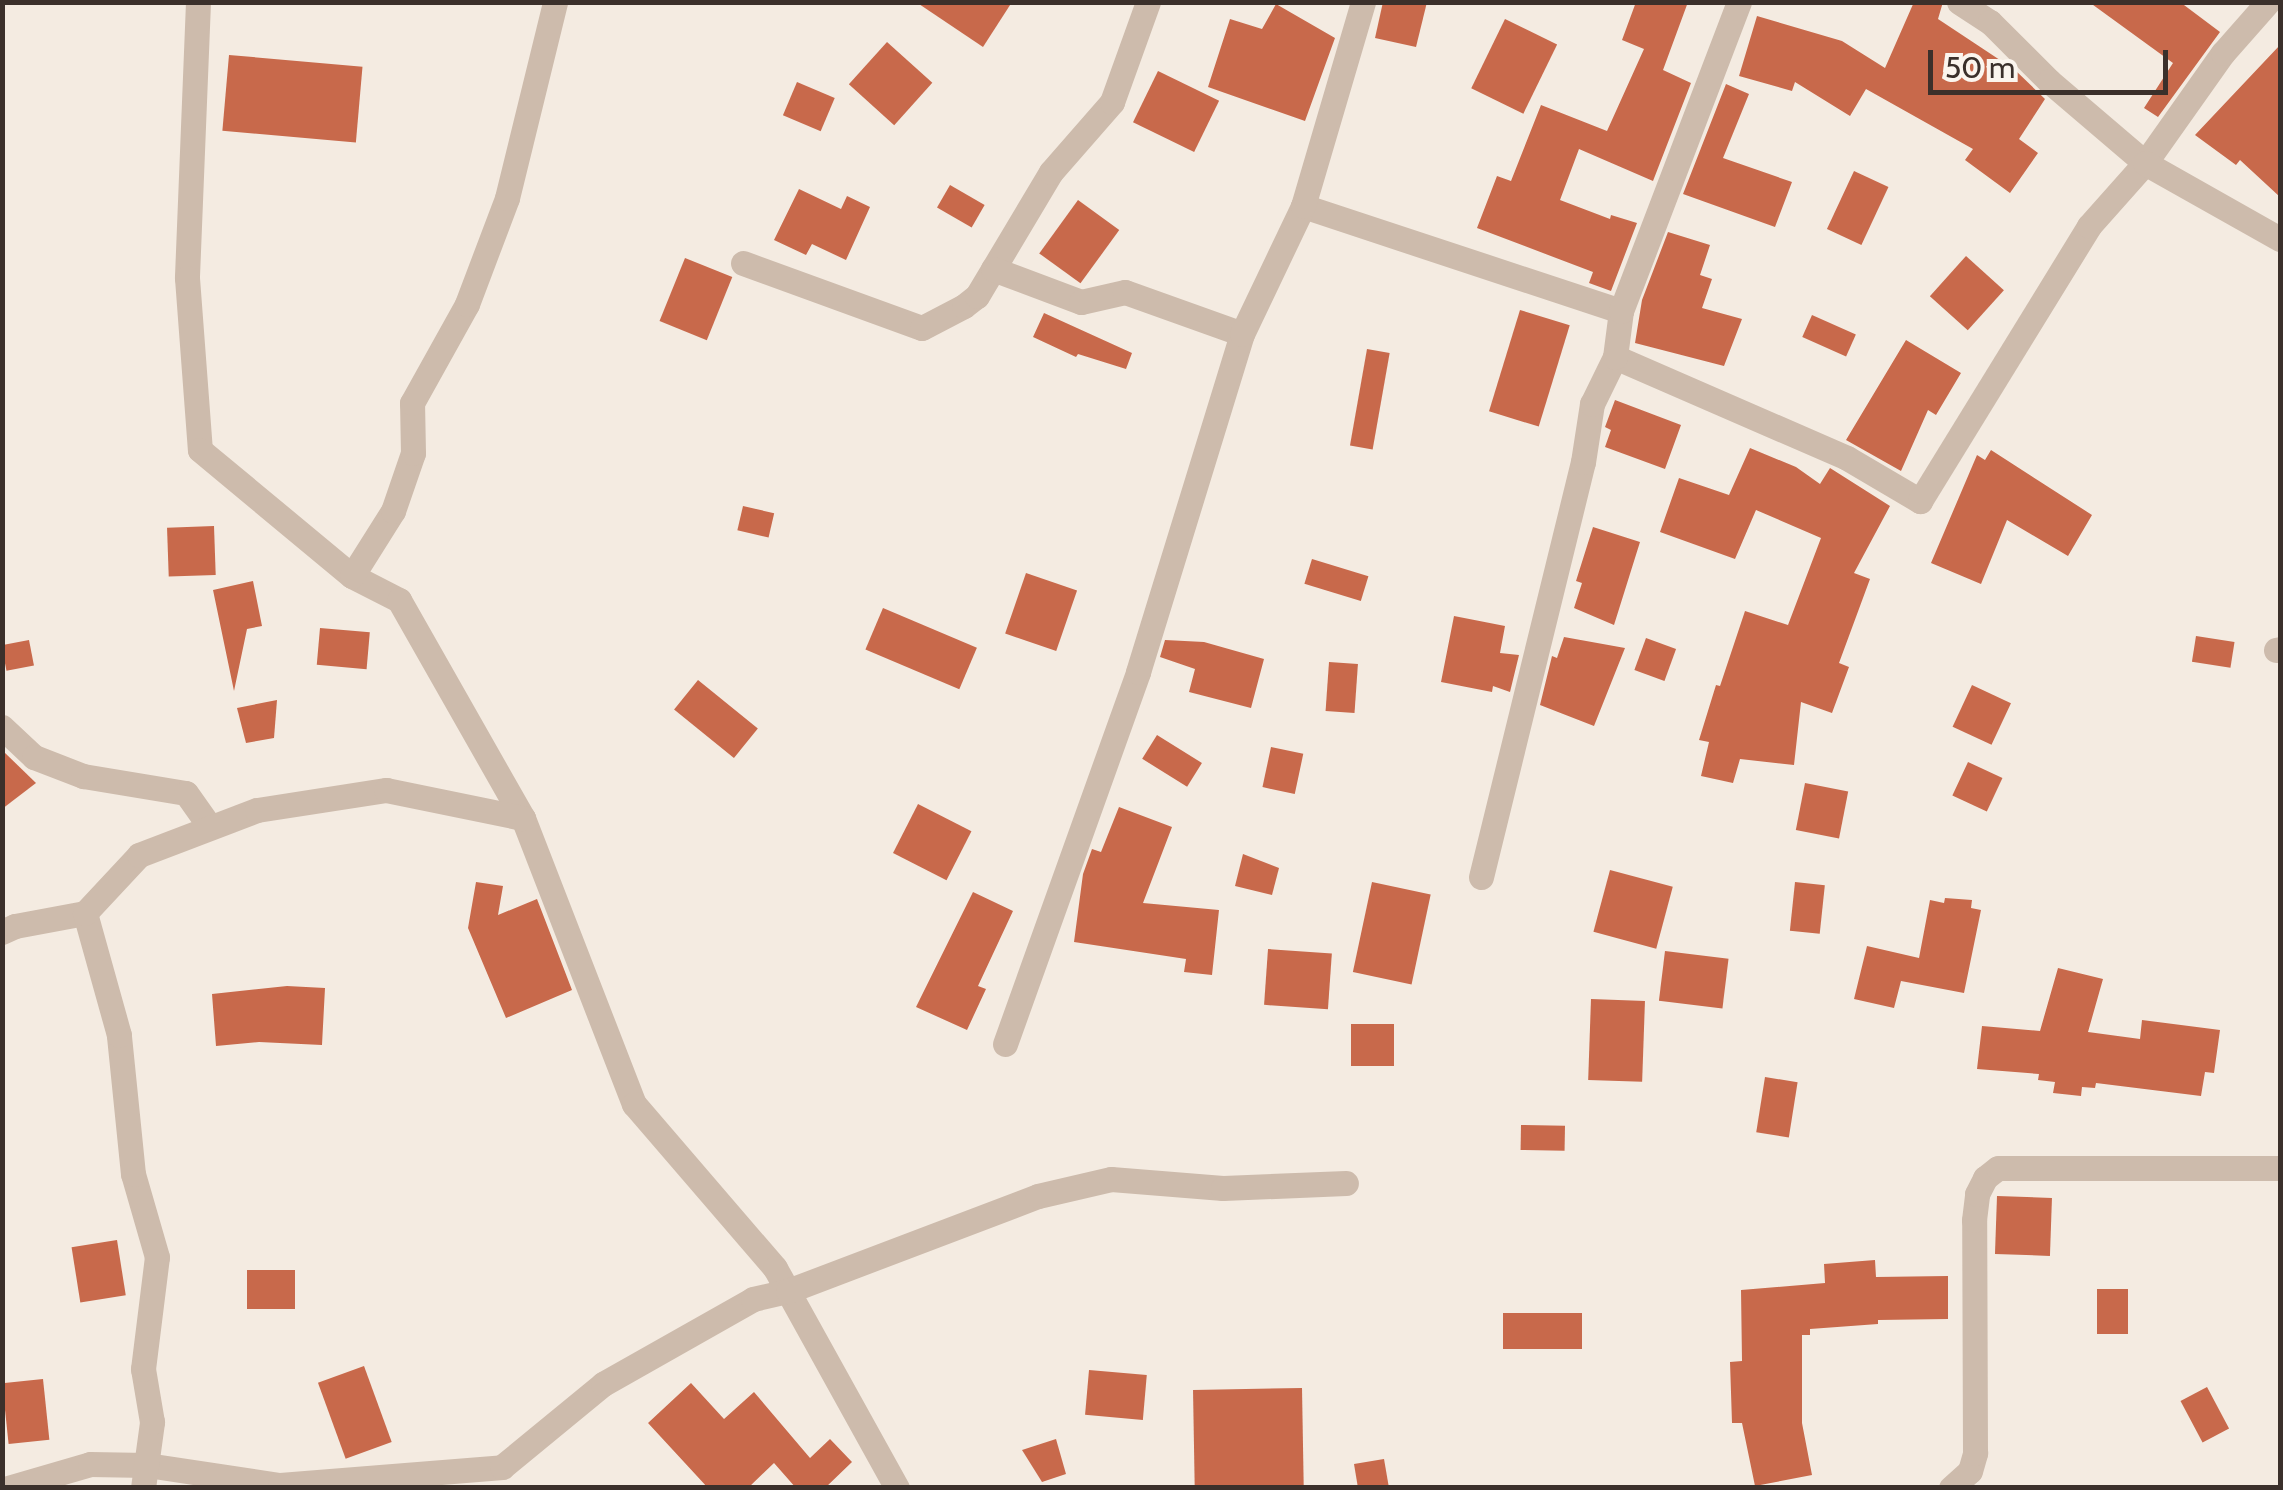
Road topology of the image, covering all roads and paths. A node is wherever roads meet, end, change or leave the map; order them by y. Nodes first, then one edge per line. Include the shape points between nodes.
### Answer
1 (198, 2) edge
2 (555, 2) edge
3 (1148, 2) edge
4 (1363, 2) edge
5 (1740, 2) edge
6 (1959, 2) edge
7 (2268, 2) edge
8 (2145, 163) junction
9 (1303, 206) junction
10 (2280, 239) edge
11 (743, 262) dead end
12 (993, 268) junction
13 (1622, 311) junction
14 (1242, 334) junction
15 (1614, 357) junction
16 (352, 576) junction
17 (2, 727) edge
18 (523, 818) junction
19 (210, 828) junction
20 (1480, 877) dead end
21 (85, 913) junction
22 (2, 932) edge
23 (1005, 1044) dead end
24 (2280, 1168) edge
25 (1346, 1183) dead end
26 (788, 1291) junction
27 (145, 1476) edge
28 (8, 1488) edge
29 (896, 1488) edge
30 (1952, 1488) edge

1 - 16 street via 187,278 200,450
2 - 16 street via 508,198 467,304 412,403 413,454 393,511
3 - 12 street via 1112,102 1052,172
4 - 9 street
5 - 13 street
6 - 8 street via 1990,22
7 - 8 street
8 - 10 street
8 - 15 street via 2090,226 1920,501 1847,458
9 - 13 street
9 - 14 street
11 - 12 street via 922,328 977,296
12 - 14 street via 1081,302 1126,292
13 - 15 street
14 - 23 street via 1138,672
15 - 20 street via 1592,404
16 - 18 street via 399,600
17 - 19 street via 34,757 83,776 186,793
18 - 19 street via 386,790 257,810
18 - 26 street via 634,1104
19 - 21 street via 139,854
21 - 22 street
21 - 27 street via 119,1034 133,1174 157,1256 143,1369 152,1422
24 - 30 street via 1998,1168 1985,1178 1974,1220 1975,1453 1970,1471
25 - 26 street via 1224,1188 1111,1179 1038,1196
26 - 27 street via 753,1299 604,1384 502,1467 280,1485
26 - 29 street
27 - 28 street via 90,1464

